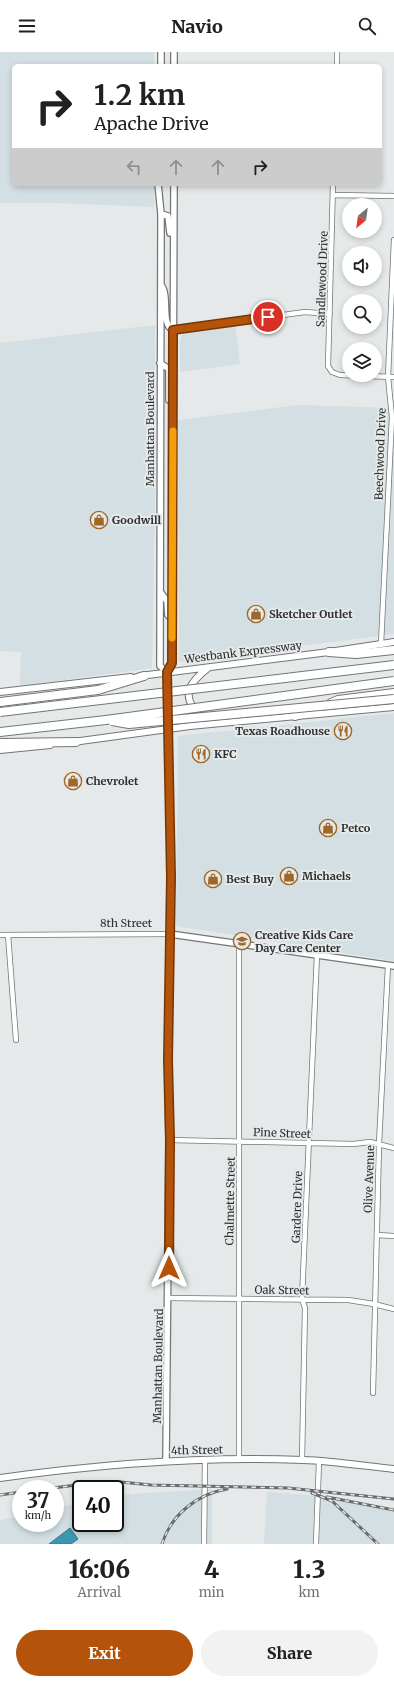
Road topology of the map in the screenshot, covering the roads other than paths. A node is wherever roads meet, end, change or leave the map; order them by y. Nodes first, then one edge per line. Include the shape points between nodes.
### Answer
1 (161, 52) edge
2 (174, 52) edge
3 (337, 52) edge
4 (161, 64) edge
5 (174, 64) edge
6 (337, 64) edge
7 (158, 186) edge
8 (174, 186) edge
9 (333, 186) edge
10 (333, 195) junction
11 (394, 196) edge
12 (161, 214) junction
13 (394, 240) edge
14 (174, 256) junction
15 (160, 285) junction
16 (330, 314) junction
17 (173, 330) junction
18 (160, 363) junction
19 (391, 377) edge
20 (173, 409) junction
21 (161, 593) junction
22 (172, 619) junction
23 (394, 642) edge
24 (381, 648) junction
25 (394, 650) edge
26 (329, 652) joint
27 (394, 665) edge
28 (208, 668) junction
29 (167, 672) junction
30 (144, 676) junction
31 (394, 681) edge
32 (0, 692) edge
33 (394, 693) edge
34 (394, 699) edge
35 (0, 702) edge
36 (394, 707) edge
37 (0, 712) edge
38 (295, 716) junction
39 (106, 720) junction
40 (210, 724) junction
41 (168, 729) junction
42 (0, 732) edge
43 (76, 742) joint
44 (1, 745) edge
45 (170, 934) junction
46 (0, 935) edge
47 (8, 935) junction
48 (239, 943) junction
49 (317, 954) junction
50 (391, 965) edge
51 (16, 1040) dead end
52 (170, 1140) junction
53 (240, 1141) junction
54 (308, 1143) junction
55 (379, 1144) junction
56 (394, 1148) edge
57 (376, 1235) junction
58 (394, 1236) edge
59 (168, 1298) junction
60 (238, 1298) junction
61 (302, 1299) junction
62 (374, 1304) junction
63 (394, 1309) edge
64 (373, 1393) dead end
65 (205, 1459) junction
66 (239, 1460) junction
67 (302, 1460) junction
68 (166, 1461) junction
69 (319, 1461) junction
70 (394, 1469) edge
71 (0, 1478) edge
72 (204, 1544) edge
73 (316, 1544) edge

1 - 4 street
2 - 5 street
3 - 6 street
7 - 12 street, Manhattan Boulevard
8 - 14 street, Manhattan Boulevard
9 - 10 street, Sandlewood Drive
10 - 11 street
10 - 16 street, Sandlewood Drive
12 - 14 street via 168,216 170,253
12 - 15 street, Manhattan Boulevard
13 - 19 street, Beechwood Drive
14 - 17 street, Manhattan Boulevard
15 - 17 street via 165,290 166,323
15 - 18 street, Manhattan Boulevard
16 - 17 street via 300,313
16 - 19 street, Sandlewood Drive via 328,366 334,373
17 - 20 street, Manhattan Boulevard
18 - 20 street via 169,369 169,399
18 - 21 street, Manhattan Boulevard
19 - 24 street, Beechwood Drive via 392,417
20 - 22 street, Manhattan Boulevard
21 - 22 street via 167,601 168,616
21 - 29 street, Manhattan Boulevard via 160,666
22 - 29 street, Manhattan Boulevard via 172,663
23 - 24 main road
24 - 25 highway
24 - 26 highway via 356,654
26 - 28 main road, Westbank Expressway
27 - 37 highway, bridge
28 - 29 main road, Westbank Expressway
28 - 40 main road via 192,682 189,696 195,710
29 - 30 main road, Westbank Expressway
29 - 41 street, Manhattan Boulevard
30 - 32 main road, Westbank Expressway
30 - 35 highway via 98,690
31 - 39 highway, bridge
33 - 38 highway via 338,700
34 - 39 highway, bridge via 129,724
36 - 38 main road
38 - 40 main road
39 - 42 highway
40 - 41 main road
41 - 43 main road
41 - 45 street, Manhattan Boulevard
43 - 44 highway
45 - 47 street, 8th Street
45 - 48 street, 8th Street
45 - 52 street, Manhattan Boulevard
46 - 47 street, 8th Street
47 - 51 street
48 - 49 street, 8th Street
48 - 53 street, Chalmette Street
49 - 50 street, 8th Street
49 - 54 street, Gardere Drive
50 - 55 street, Olive Avenue
52 - 53 street, Pine Street
52 - 59 street, Manhattan Boulevard
53 - 54 street, Pine Street
53 - 60 street, Chalmette Street
54 - 55 street, Pine Street
54 - 61 street, Gardere Drive
55 - 56 street, Pine Street
55 - 57 street, Olive Avenue
57 - 58 street
57 - 62 street, Olive Avenue
59 - 60 street, Oak Street
59 - 68 street, Manhattan Boulevard
60 - 61 street, Oak Street
60 - 66 street, Chalmette Street
61 - 62 street, Oak Street via 348,1300
61 - 67 street, Gardere Drive via 305,1308
62 - 63 street, Oak Street
62 - 64 street, Olive Avenue
65 - 66 main road, 4th Street
65 - 68 main road, 4th Street
65 - 72 street
66 - 67 main road, 4th Street
67 - 69 main road, 4th Street
68 - 71 main road, 4th Street via 143,1461
69 - 70 main road, 4th Street
69 - 73 street

